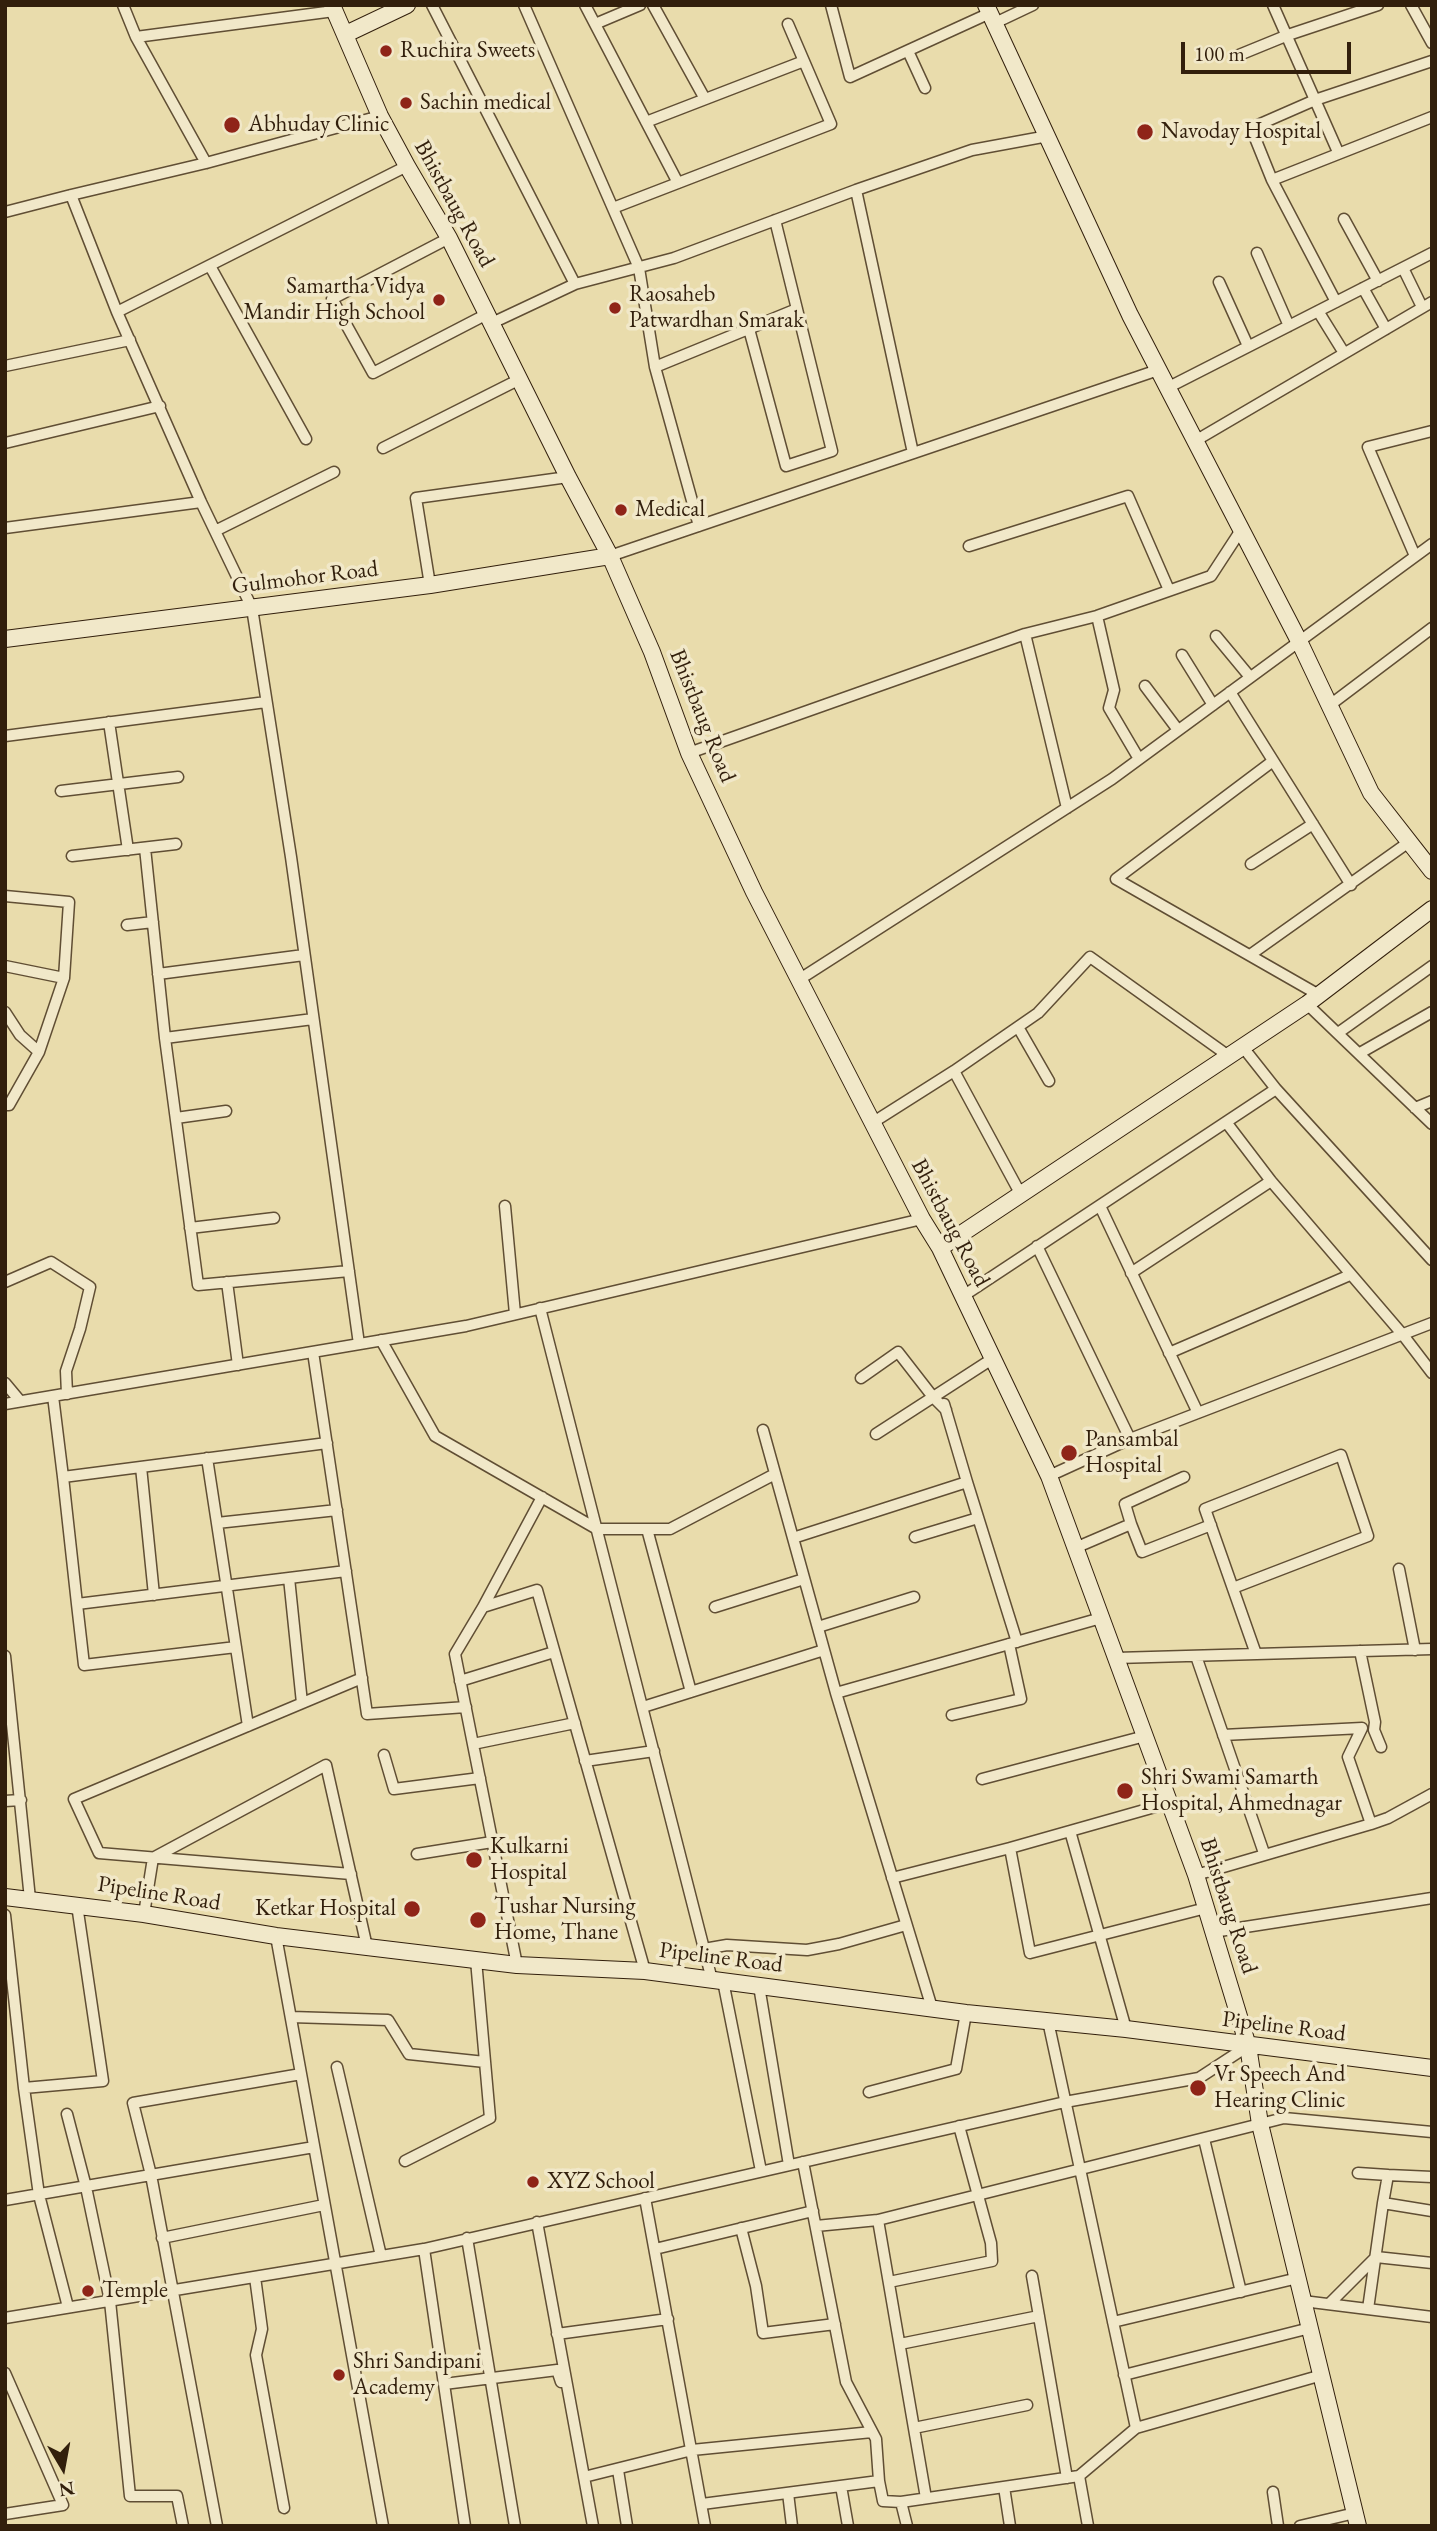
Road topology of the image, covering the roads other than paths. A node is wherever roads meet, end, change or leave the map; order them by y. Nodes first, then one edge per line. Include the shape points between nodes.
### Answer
1 (123, 5) edge
2 (407, 5) edge
3 (432, 5) edge
4 (524, 5) edge
5 (585, 5) edge
6 (640, 5) edge
7 (653, 5) edge
8 (831, 5) edge
9 (1033, 5) edge
10 (1273, 5) edge
11 (1377, 5) edge
12 (1411, 5) edge
13 (333, 8) edge
14 (990, 14) edge
15 (595, 24) junction
16 (788, 24) dead end
17 (346, 34) junction
18 (1288, 35) junction
19 (135, 37) junction
20 (1432, 43) edge
21 (908, 51) junction
22 (1239, 55) dead end
23 (804, 61) junction
24 (1432, 61) edge
25 (925, 88) dead end
26 (705, 99) junction
27 (1315, 100) junction
28 (380, 116) junction
29 (1432, 117) edge
30 (646, 122) junction
31 (1048, 136) junction
32 (1339, 152) junction
33 (206, 163) junction
34 (407, 166) junction
35 (1272, 180) junction
36 (678, 183) junction
37 (856, 190) junction
38 (71, 195) junction
39 (613, 208) junction
40 (5, 212) edge
41 (1344, 219) dead end
42 (775, 220) junction
43 (449, 238) junction
44 (1257, 253) dead end
45 (1432, 253) edge
46 (210, 266) junction
47 (639, 268) junction
48 (1403, 268) junction
49 (1378, 281) junction
50 (1219, 282) dead end
51 (575, 284) junction
52 (1363, 288) junction
53 (1336, 302) junction
54 (1427, 305) edge
55 (797, 309) junction
56 (1318, 311) junction
57 (117, 312) junction
58 (489, 318) junction
59 (1289, 326) junction
60 (749, 329) junction
61 (1386, 329) junction
62 (130, 340) junction
63 (1248, 346) junction
64 (1344, 353) junction
65 (5, 366) edge
66 (655, 368) junction
67 (1158, 370) junction
68 (520, 379) junction
69 (1167, 388) junction
70 (160, 406) junction
71 (1432, 431) edge
72 (306, 439) dead end
73 (1195, 441) junction
74 (5, 443) edge
75 (383, 448) dead end
76 (913, 453) junction
77 (334, 472) dead end
78 (568, 477) junction
79 (201, 502) junction
80 (6, 524) edge
81 (699, 526) junction
82 (1241, 530) junction
83 (215, 531) junction
84 (1432, 544) edge
85 (969, 546) dead end
86 (610, 556) junction
87 (1415, 556) junction
88 (430, 585) junction
89 (1170, 590) junction
90 (252, 608) junction
91 (1097, 616) junction
92 (1432, 628) edge
93 (1025, 634) junction
94 (1216, 636) dead end
95 (5, 639) edge
96 (1299, 641) junction
97 (1182, 654) dead end
98 (1250, 677) junction
99 (1145, 686) dead end
100 (1230, 692) junction
101 (266, 702) junction
102 (1213, 705) junction
103 (1330, 705) junction
104 (108, 722) junction
105 (1178, 730) junction
106 (5, 736) edge
107 (690, 753) junction
108 (1139, 759) junction
109 (1273, 761) junction
110 (178, 777) dead end
111 (119, 784) junction
112 (61, 792) dead end
113 (1066, 808) junction
114 (1313, 824) junction
115 (1409, 842) junction
116 (176, 844) dead end
117 (145, 848) junction
118 (128, 850) junction
119 (72, 856) dead end
120 (1251, 864) dead end
121 (1430, 865) edge
122 (1351, 885) junction
123 (5, 896) edge
124 (1432, 909) edge
125 (153, 922) junction
126 (127, 925) dead end
127 (304, 955) junction
128 (1250, 955) junction
129 (5, 966) edge
130 (1432, 966) edge
131 (158, 974) junction
132 (65, 978) junction
133 (800, 979) junction
134 (1313, 999) junction
135 (5, 1012) edge
136 (1432, 1012) edge
137 (313, 1019) junction
138 (1018, 1027) junction
139 (1338, 1033) junction
140 (165, 1038) junction
141 (1236, 1051) junction
142 (39, 1052) junction
143 (1360, 1053) junction
144 (954, 1071) junction
145 (1049, 1080) dead end
146 (1276, 1090) junction
147 (1432, 1101) edge
148 (5, 1105) edge
149 (1415, 1108) junction
150 (226, 1111) dead end
151 (176, 1118) junction
152 (1226, 1122) junction
153 (872, 1123) junction
154 (1432, 1124) edge
155 (1271, 1181) junction
156 (1020, 1193) junction
157 (505, 1206) dead end
158 (1100, 1206) junction
159 (274, 1218) dead end
160 (922, 1219) junction
161 (190, 1228) junction
162 (1037, 1246) junction
163 (940, 1248) junction
164 (1432, 1260) edge
165 (349, 1270) junction
166 (1131, 1273) junction
167 (1350, 1275) junction
168 (5, 1282) edge
169 (227, 1282) junction
170 (963, 1296) junction
171 (540, 1308) junction
172 (515, 1314) junction
173 (1432, 1323) edge
174 (1403, 1335) junction
175 (381, 1340) junction
176 (359, 1344) junction
177 (313, 1352) junction
178 (1169, 1353) junction
179 (992, 1359) junction
180 (238, 1365) junction
181 (1432, 1373) edge
182 (861, 1378) dead end
183 (5, 1383) edge
184 (67, 1394) junction
185 (937, 1395) junction
186 (53, 1396) junction
187 (20, 1401) junction
188 (5, 1404) edge
189 (1198, 1413) junction
190 (763, 1430) dead end
191 (876, 1434) dead end
192 (1130, 1439) junction
193 (327, 1443) junction
194 (207, 1458) junction
195 (141, 1467) junction
196 (775, 1474) junction
197 (1049, 1476) junction
198 (63, 1477) junction
199 (1184, 1477) dead end
200 (967, 1482) junction
201 (542, 1497) junction
202 (337, 1510) junction
203 (978, 1518) junction
204 (217, 1523) junction
205 (1131, 1524) junction
206 (1211, 1525) junction
207 (597, 1529) junction
208 (647, 1529) junction
209 (915, 1537) dead end
210 (793, 1538) junction
211 (1075, 1548) junction
212 (1399, 1569) dead end
213 (346, 1571) junction
214 (289, 1578) junction
215 (804, 1579) junction
216 (228, 1585) junction
217 (1233, 1588) junction
218 (154, 1595) junction
219 (914, 1597) dead end
220 (77, 1604) junction
221 (483, 1607) junction
222 (715, 1607) dead end
223 (1101, 1618) junction
224 (818, 1627) junction
225 (1013, 1643) junction
226 (236, 1647) junction
227 (1432, 1649) edge
228 (824, 1650) junction
229 (1415, 1650) junction
230 (1360, 1651) junction
231 (555, 1652) junction
232 (1256, 1654) junction
233 (5, 1656) edge
234 (1196, 1656) junction
235 (1116, 1658) junction
236 (362, 1678) junction
237 (460, 1681) junction
238 (691, 1692) junction
239 (836, 1693) junction
240 (302, 1703) junction
241 (466, 1707) junction
242 (643, 1707) junction
243 (952, 1715) dead end
244 (575, 1723) junction
245 (248, 1726) junction
246 (1368, 1729) junction
247 (1223, 1735) junction
248 (1145, 1737) junction
249 (473, 1744) junction
250 (1381, 1747) dead end
251 (654, 1751) junction
252 (384, 1755) dead end
253 (585, 1760) junction
254 (480, 1778) junction
255 (982, 1779) dead end
256 (1432, 1794) edge
257 (21, 1800) junction
258 (5, 1801) edge
259 (1169, 1803) junction
260 (1371, 1824) junction
261 (1070, 1830) junction
262 (492, 1842) junction
263 (1010, 1848) junction
264 (1264, 1853) junction
265 (417, 1854) dead end
266 (153, 1858) junction
267 (351, 1874) junction
268 (1196, 1875) junction
269 (892, 1878) junction
270 (5, 1897) edge
271 (1432, 1898) edge
272 (30, 1899) junction
273 (77, 1905) junction
274 (1206, 1908) junction
275 (144, 1914) junction
276 (5, 1915) edge
277 (906, 1925) junction
278 (1213, 1932) junction
279 (1100, 1935) junction
280 (276, 1936) junction
281 (367, 1947) junction
282 (704, 1949) junction
283 (476, 1960) junction
284 (517, 1965) junction
285 (645, 1972) junction
286 (718, 1980) junction
287 (759, 1986) junction
288 (932, 2008) junction
289 (966, 2013) junction
290 (291, 2017) junction
291 (1048, 2021) junction
292 (1126, 2029) junction
293 (1248, 2046) junction
294 (485, 2062) junction
295 (337, 2067) dead end
296 (1432, 2068) edge
297 (301, 2074) junction
298 (24, 2088) junction
299 (869, 2092) dead end
300 (1065, 2102) junction
301 (67, 2114) dead end
302 (1260, 2124) junction
303 (959, 2126) junction
304 (1432, 2132) edge
305 (1203, 2139) junction
306 (314, 2147) junction
307 (405, 2161) dead end
308 (803, 2162) junction
309 (789, 2165) junction
310 (1080, 2170) junction
311 (761, 2171) junction
312 (1358, 2173) dead end
313 (151, 2175) junction
314 (1388, 2175) junction
315 (1432, 2177) edge
316 (86, 2187) junction
317 (39, 2195) junction
318 (979, 2195) junction
319 (645, 2198) junction
320 (5, 2200) edge
321 (1383, 2203) junction
322 (324, 2205) junction
323 (813, 2211) junction
324 (1432, 2211) edge
325 (878, 2220) junction
326 (537, 2222) junction
327 (816, 2226) junction
328 (741, 2228) junction
329 (162, 2238) junction
330 (467, 2238) junction
331 (424, 2249) junction
332 (655, 2249) junction
333 (381, 2256) junction
334 (1376, 2256) junction
335 (335, 2263) junction
336 (1432, 2263) edge
337 (1032, 2276) dead end
338 (256, 2277) junction
339 (1298, 2278) junction
340 (889, 2282) junction
341 (172, 2291) junction
342 (1241, 2292) junction
343 (110, 2301) junction
344 (1303, 2301) junction
345 (1329, 2304) junction
346 (68, 2307) junction
347 (1367, 2309) junction
348 (1039, 2316) junction
349 (1432, 2317) edge
350 (5, 2318) edge
351 (668, 2319) junction
352 (1112, 2322) junction
353 (835, 2325) junction
354 (1310, 2328) junction
355 (557, 2334) junction
356 (900, 2344) junction
357 (5, 2373) edge
358 (1124, 2375) junction
359 (1322, 2375) junction
360 (490, 2377) junction
361 (444, 2384) junction
362 (1027, 2405) dead end
363 (914, 2428) junction
364 (1136, 2428) junction
365 (872, 2432) junction
366 (692, 2450) junction
367 (580, 2459) junction
368 (618, 2470) junction
369 (584, 2477) junction
370 (1073, 2477) junction
371 (880, 2481) junction
372 (841, 2486) junction
373 (1004, 2487) junction
374 (1273, 2492) dead end
375 (788, 2493) junction
376 (926, 2498) junction
377 (901, 2502) junction
378 (702, 2504) junction
379 (284, 2508) dead end
380 (6, 2514) edge
381 (1357, 2519) edge
382 (9, 2526) edge
383 (183, 2526) edge
384 (216, 2526) edge
385 (383, 2526) edge
386 (465, 2526) edge
387 (515, 2526) edge
388 (593, 2526) edge
389 (627, 2526) edge
390 (705, 2526) edge
391 (792, 2526) edge
392 (848, 2526) edge
393 (907, 2526) edge
394 (1010, 2526) edge
395 (1088, 2526) edge
396 (1278, 2526) edge
397 (1300, 2526) edge

1 - 19 street
2 - 17 street
3 - 51 street
4 - 39 street
5 - 15 street
6 - 15 street
7 - 26 street
8 - 21 street via 849,77
9 - 14 street
10 - 18 street
11 - 18 street
12 - 20 street
13 - 17 street, Bhistbaug Road
13 - 19 street
14 - 21 street
14 - 31 street
15 - 30 street
16 - 23 street
17 - 28 street, Bhistbaug Road
18 - 22 street
18 - 27 street
19 - 33 street
21 - 25 street
23 - 26 street
23 - 36 street via 831,124
24 - 27 street
26 - 30 street
27 - 32 street
27 - 35 street via 1251,128
28 - 33 street
28 - 34 street, Bhistbaug Road
29 - 32 street
30 - 36 street
31 - 37 street via 972,150
31 - 67 street
32 - 35 street
33 - 38 street
34 - 43 street, Bhistbaug Road
34 - 46 street
35 - 53 street
36 - 39 street
37 - 42 street
37 - 76 street
38 - 40 street
38 - 57 street
39 - 47 street
41 - 49 street
42 - 47 street
42 - 55 street
43 - 58 street, Bhistbaug Road
43 - 58 street via 332,299 373,373
44 - 59 street
45 - 48 street
46 - 57 street
46 - 72 street
47 - 51 street
47 - 66 street
48 - 49 street
48 - 54 street
49 - 52 street
50 - 63 street
51 - 58 street
52 - 53 street
52 - 61 street
53 - 56 street
54 - 61 street
55 - 60 street
55 - 60 street via 832,451 786,466
56 - 59 street
56 - 64 street
57 - 62 street
58 - 68 street, Bhistbaug Road
59 - 63 street
60 - 66 street
61 - 64 street
62 - 65 street
62 - 70 street
63 - 69 street
64 - 73 street
66 - 81 street
67 - 69 street
67 - 76 street
68 - 75 street
68 - 78 street, Bhistbaug Road
69 - 73 street
70 - 74 street
70 - 79 street
71 - 87 street via 1368,447
73 - 82 street
76 - 81 street
77 - 83 street
78 - 86 street, Bhistbaug Road
78 - 88 street via 416,498
79 - 80 street
79 - 83 street
81 - 86 street
82 - 89 street via 1211,576
82 - 96 street
83 - 90 street
84 - 87 street
85 - 89 street via 1129,496
86 - 88 street, Gulmohor Road
86 - 107 street, Bhistbaug Road
87 - 96 street
88 - 90 street, Gulmohor Road
89 - 91 street
90 - 95 street, Gulmohor Road
90 - 101 street
91 - 93 street
91 - 108 street via 1114,690 1109,708
92 - 103 street
93 - 107 street
93 - 113 street
94 - 98 street
96 - 98 street
96 - 103 street
97 - 102 street
98 - 100 street
99 - 105 street
100 - 102 street
100 - 109 street
101 - 104 street
101 - 127 street
102 - 105 street
103 - 115 street via 1371,793
104 - 106 street
104 - 111 street
105 - 108 street
107 - 133 street, Bhistbaug Road
108 - 113 street
109 - 114 street
109 - 128 street via 1116,879
110 - 111 street
111 - 112 street
111 - 118 street
113 - 133 street
114 - 120 street
114 - 122 street
115 - 121 street
115 - 122 street
116 - 117 street
117 - 118 street
117 - 125 street
118 - 119 street
122 - 128 street
123 - 132 street via 69,902
124 - 134 street
125 - 126 street
125 - 131 street
127 - 131 street
127 - 137 street
128 - 134 street
129 - 132 street
130 - 139 street
131 - 140 street
132 - 142 street
133 - 153 street, Bhistbaug Road
134 - 139 street
134 - 141 street
135 - 142 street
136 - 143 street
137 - 140 street
137 - 165 street
138 - 141 street via 1038,1013 1090,957
138 - 144 street
138 - 145 street
139 - 143 street
140 - 151 street
141 - 146 street
141 - 156 street
142 - 148 street
143 - 149 street
144 - 153 street
144 - 156 street
146 - 152 street
146 - 164 street
147 - 149 street
149 - 154 street
150 - 151 street
151 - 161 street
152 - 155 street
152 - 158 street
153 - 160 street, Bhistbaug Road
155 - 166 street
155 - 167 street
156 - 163 street
157 - 172 street
158 - 162 street
158 - 166 street
159 - 161 street
160 - 163 street, Bhistbaug Road
160 - 171 street
161 - 169 street via 198,1285
162 - 170 street
162 - 192 street
163 - 170 street, Bhistbaug Road
165 - 169 street
165 - 176 street
166 - 178 street
167 - 174 street
167 - 178 street
168 - 184 street via 51,1262 90,1287 66,1371
169 - 180 street
170 - 179 street, Bhistbaug Road
171 - 172 street
171 - 207 street
172 - 175 street
173 - 174 street
174 - 181 street
174 - 189 street
175 - 176 street
175 - 201 street via 435,1436
176 - 177 street
177 - 180 street
177 - 193 street
178 - 189 street
179 - 185 street
179 - 197 street, Bhistbaug Road
180 - 184 street
182 - 185 street via 898,1352
183 - 187 street
184 - 186 street
185 - 191 street
185 - 200 street via 946,1409
186 - 187 street
186 - 198 street
187 - 188 street
189 - 192 street
190 - 196 street
192 - 197 street
193 - 194 street
193 - 202 street
194 - 195 street
194 - 204 street
195 - 198 street
195 - 218 street
196 - 208 street via 670,1529
196 - 210 street
197 - 211 street, Bhistbaug Road
198 - 220 street
199 - 205 street via 1125,1504
200 - 203 street
200 - 210 street
201 - 207 street
201 - 221 street
202 - 204 street
202 - 213 street
203 - 209 street
203 - 225 street
204 - 216 street
205 - 206 street via 1142,1552
205 - 211 street
206 - 217 street
206 - 217 street via 1205,1509 1341,1455 1368,1536
207 - 208 street
207 - 242 street
208 - 238 street
210 - 215 street
211 - 223 street, Bhistbaug Road
212 - 229 street
213 - 214 street
213 - 236 street
214 - 216 street
214 - 240 street
215 - 222 street
215 - 224 street
216 - 218 street
216 - 226 street
217 - 232 street
218 - 220 street
219 - 224 street
220 - 226 street via 84,1665
221 - 231 street via 537,1590
221 - 237 street via 455,1654
223 - 225 street
223 - 235 street, Bhistbaug Road
224 - 228 street
225 - 239 street
225 - 243 street via 1021,1699
226 - 245 street
227 - 229 street
228 - 238 street
228 - 239 street
229 - 230 street
230 - 232 street
230 - 246 street via 1375,1722
231 - 237 street
231 - 244 street
232 - 234 street
233 - 257 street
234 - 235 street
234 - 247 street
235 - 248 street, Bhistbaug Road
236 - 240 street
236 - 241 street via 367,1714
237 - 241 street
238 - 242 street
239 - 269 street
240 - 245 street
241 - 249 street
242 - 251 street
244 - 249 street
244 - 253 street
245 - 266 street via 74,1799 99,1853
246 - 247 street
246 - 250 street
246 - 260 street via 1348,1758
247 - 264 street
248 - 255 street
248 - 259 street, Bhistbaug Road
249 - 254 street
251 - 253 street
251 - 282 street
252 - 254 street via 394,1789
253 - 285 street
254 - 262 street
256 - 260 street
257 - 258 street
257 - 272 street
259 - 261 street
259 - 268 street, Bhistbaug Road
260 - 264 street
261 - 263 street
261 - 279 street
262 - 265 street
262 - 284 street
263 - 269 street
263 - 279 street via 1030,1953
264 - 268 street
266 - 267 street
266 - 267 street via 326,1765
266 - 275 street
267 - 281 street
268 - 274 street, Bhistbaug Road
269 - 277 street
270 - 272 street, Pipeline Road
271 - 278 street
272 - 273 street, Pipeline Road
273 - 275 street, Pipeline Road
273 - 298 street via 103,2081
274 - 278 street, Bhistbaug Road
274 - 279 street
275 - 280 street, Pipeline Road
276 - 298 street
277 - 282 street via 807,1950 727,1945
277 - 288 street
278 - 293 street, Bhistbaug Road
279 - 292 street
280 - 281 street, Pipeline Road
280 - 290 street
281 - 283 street, Pipeline Road
282 - 286 street
283 - 284 street, Pipeline Road
283 - 294 street
284 - 285 street, Pipeline Road
285 - 286 street, Pipeline Road
286 - 287 street, Pipeline Road
286 - 311 street
287 - 288 street, Pipeline Road
287 - 309 street
288 - 289 street, Pipeline Road
289 - 291 street, Pipeline Road
289 - 299 street via 956,2069
290 - 294 street via 388,2020 409,2054
290 - 297 street
291 - 292 street, Pipeline Road
291 - 300 street
292 - 293 street, Pipeline Road
293 - 296 street, Pipeline Road
293 - 300 street via 1199,2078
293 - 302 street, Bhistbaug Road
294 - 307 street via 491,2118
295 - 333 street
297 - 306 street
297 - 313 street via 133,2103
298 - 317 street
300 - 303 street
300 - 310 street
301 - 316 street
302 - 304 street via 1284,2118
302 - 305 street
302 - 339 street, Bhistbaug Road
303 - 308 street
303 - 318 street
305 - 310 street
305 - 342 street
306 - 313 street
306 - 322 street
308 - 309 street
308 - 323 street
309 - 311 street
310 - 318 street
310 - 352 street
311 - 319 street
312 - 314 street
313 - 316 street
313 - 329 street
314 - 315 street
314 - 321 street
316 - 317 street
316 - 343 street
317 - 320 street
317 - 346 street
318 - 325 street
318 - 340 street via 992,2261
319 - 326 street
319 - 332 street
321 - 324 street
321 - 334 street
322 - 329 street
322 - 335 street
323 - 327 street
323 - 328 street
325 - 327 street
325 - 340 street
326 - 330 street
326 - 355 street
327 - 353 street
328 - 332 street
328 - 353 street via 764,2333
329 - 341 street
330 - 331 street
330 - 360 street
331 - 333 street
331 - 361 street
332 - 351 street
333 - 335 street
334 - 336 street
334 - 345 street
334 - 347 street
335 - 338 street
335 - 385 street
337 - 348 street
338 - 341 street
338 - 379 street via 262,2329 256,2355
339 - 342 street
339 - 344 street, Bhistbaug Road
340 - 356 street
341 - 343 street
341 - 384 street
342 - 352 street
343 - 346 street
343 - 383 street via 130,2496 177,2496
344 - 345 street
344 - 354 street, Bhistbaug Road
345 - 347 street
346 - 350 street
347 - 349 street
348 - 356 street
348 - 370 street
351 - 355 street
351 - 366 street
352 - 358 street
353 - 365 street via 846,2382
354 - 358 street
354 - 359 street, Bhistbaug Road
355 - 367 street
356 - 363 street
357 - 380 street via 63,2505
358 - 364 street
359 - 364 street
359 - 381 street, Bhistbaug Road
360 - 361 street
360 - 367 street via 557,2370 575,2454
360 - 387 street
361 - 386 street
362 - 363 street
363 - 376 street
364 - 370 street
365 - 366 street
365 - 371 street
366 - 368 street
366 - 378 street
367 - 369 street
368 - 369 street
368 - 389 street
369 - 388 street
370 - 373 street
370 - 395 street
371 - 372 street
371 - 377 street via 883,2501
372 - 375 street
372 - 392 street
373 - 376 street
373 - 394 street
374 - 396 street
375 - 378 street
375 - 391 street
376 - 377 street
377 - 393 street
378 - 390 street
380 - 382 street
381 - 397 street

